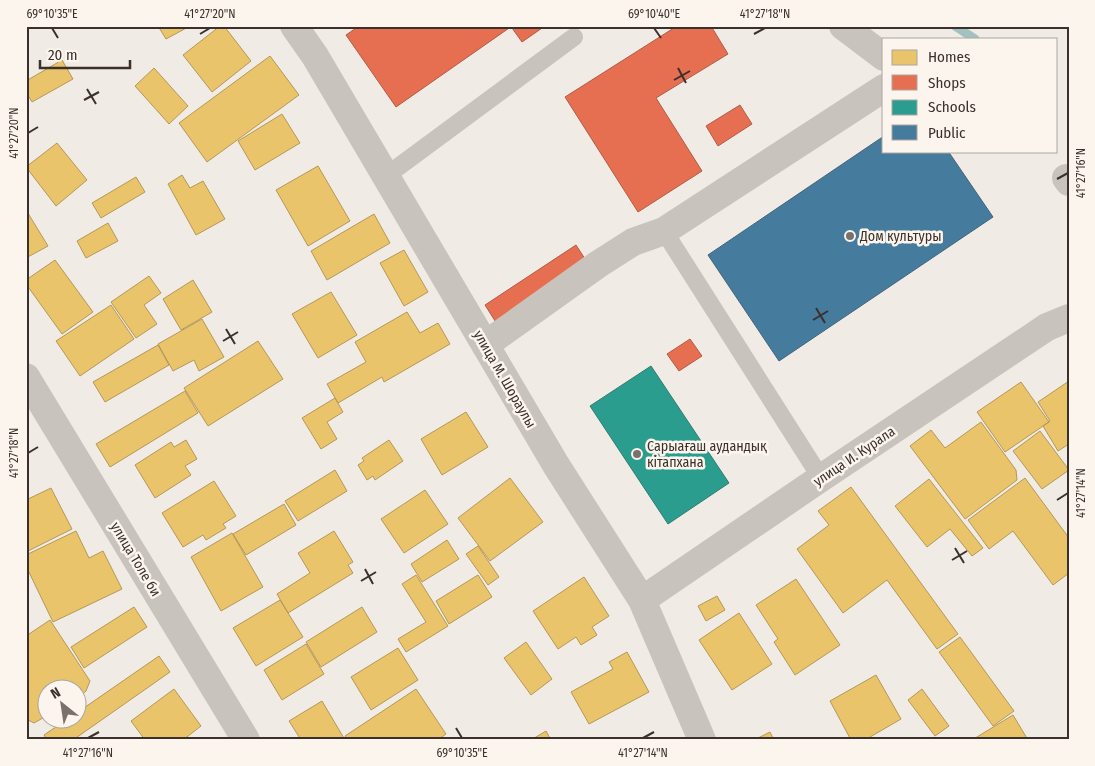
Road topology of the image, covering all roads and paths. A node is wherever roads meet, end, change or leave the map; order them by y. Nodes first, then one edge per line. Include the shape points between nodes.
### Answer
1 (294, 26) edge
2 (843, 26) edge
3 (574, 37) dead end
4 (882, 55) edge
5 (882, 89) edge
6 (386, 176) junction
7 (664, 230) junction
8 (1069, 318) edge
9 (485, 345) junction
10 (26, 377) edge
11 (821, 478) junction
12 (642, 600) junction
13 (246, 740) edge
14 (702, 740) edge

1 - 6 street, улица М. Шораулы
2 - 4 street
3 - 6 lane
5 - 7 street
6 - 9 street, улица М. Шораулы
7 - 9 street via 633,242 597,265
7 - 11 lane
8 - 11 street, улица И. Курала via 1047,327
9 - 12 street, улица М. Шораулы
10 - 13 street, улица Толе би
11 - 12 street, улица И. Курала
12 - 14 street, улица М. Шораулы

